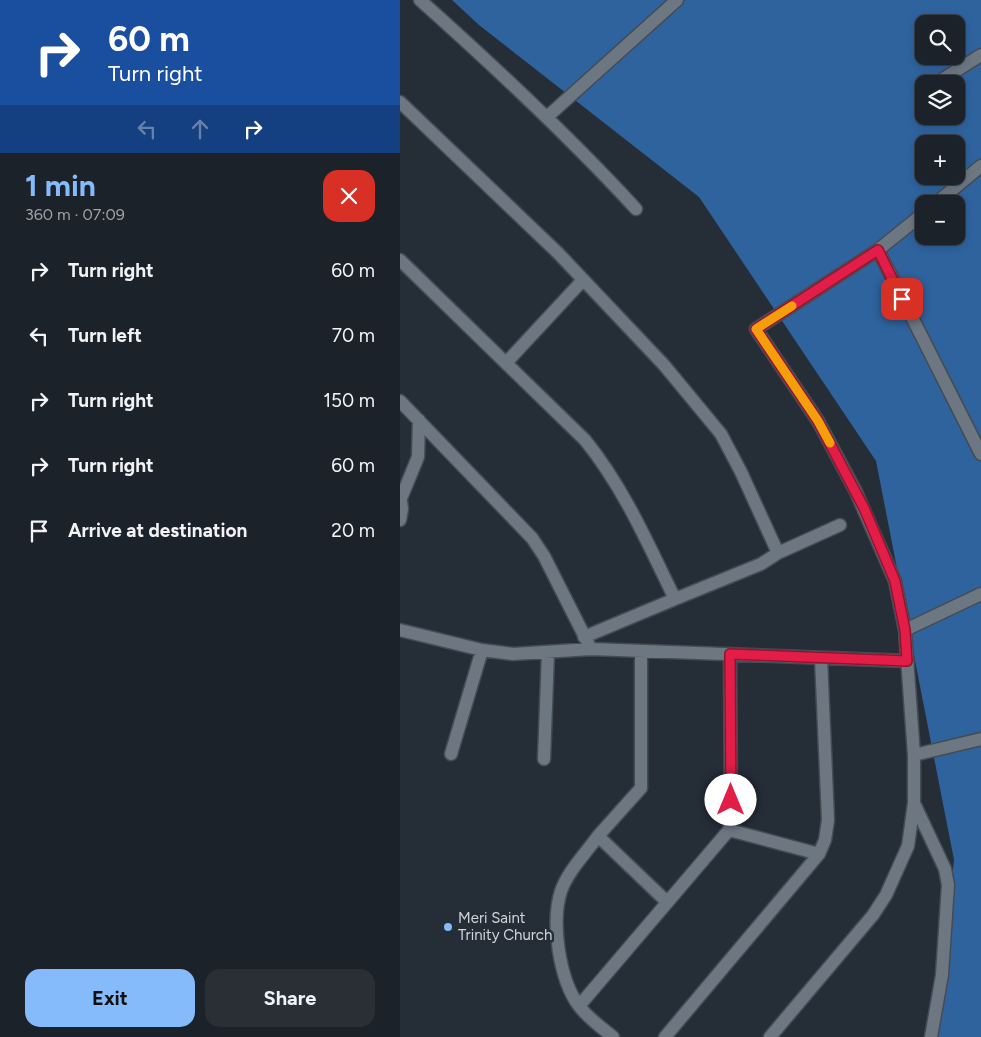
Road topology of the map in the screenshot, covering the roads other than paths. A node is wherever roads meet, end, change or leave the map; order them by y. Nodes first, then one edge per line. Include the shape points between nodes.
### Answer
1 (420, 0) edge
2 (677, 0) edge
3 (981, 55) edge
4 (949, 75) edge
5 (400, 102) edge
6 (547, 117) junction
7 (981, 166) edge
8 (946, 195) edge
9 (636, 210) dead end
10 (915, 220) edge
11 (878, 250) junction
12 (400, 260) edge
13 (583, 280) junction
14 (506, 363) junction
15 (400, 401) edge
16 (418, 420) junction
17 (981, 454) edge
18 (401, 495) edge
19 (400, 520) edge
20 (840, 525) dead end
21 (778, 553) junction
22 (981, 594) edge
23 (675, 599) junction
24 (400, 630) edge
25 (905, 630) junction
26 (584, 637) junction
27 (590, 649) junction
28 (482, 650) junction
29 (641, 651) junction
30 (548, 653) junction
31 (730, 654) junction
32 (821, 658) junction
33 (907, 661) junction
34 (981, 738) edge
35 (451, 754) dead end
36 (914, 755) junction
37 (544, 759) dead end
38 (914, 803) junction
39 (729, 830) junction
40 (598, 836) junction
41 (820, 854) junction
42 (666, 901) junction
43 (579, 1006) junction
44 (613, 1037) edge
45 (665, 1037) edge
46 (770, 1037) edge
47 (931, 1037) edge

1 - 6 street
2 - 6 street
3 - 4 street
5 - 13 street
6 - 9 street
7 - 8 street
10 - 11 street
11 - 17 street
11 - 25 street via 756,329 818,421 856,492 895,581
12 - 14 street
13 - 14 street
13 - 21 street via 664,365 721,434 742,472
14 - 23 street via 585,440 606,465
15 - 16 street
16 - 18 street via 418,457
16 - 26 street via 532,538
18 - 19 street
20 - 21 street
21 - 23 street via 762,564
22 - 25 street
23 - 26 street
24 - 28 street
25 - 33 street
26 - 27 street
27 - 29 street
27 - 30 street
28 - 30 street via 512,654
28 - 35 street
29 - 31 street
29 - 40 street via 641,788
30 - 37 street
31 - 32 street
31 - 39 street via 732,818
32 - 33 street
32 - 41 street via 828,820 826,840
33 - 36 street
34 - 36 street
36 - 38 street
38 - 46 street via 908,846 886,895 873,915
38 - 47 street via 945,870 948,885 942,975
39 - 41 street
39 - 42 street
40 - 42 street
40 - 43 street via 566,881 559,903 559,952 564,976
41 - 45 street
42 - 43 street
43 - 44 street

